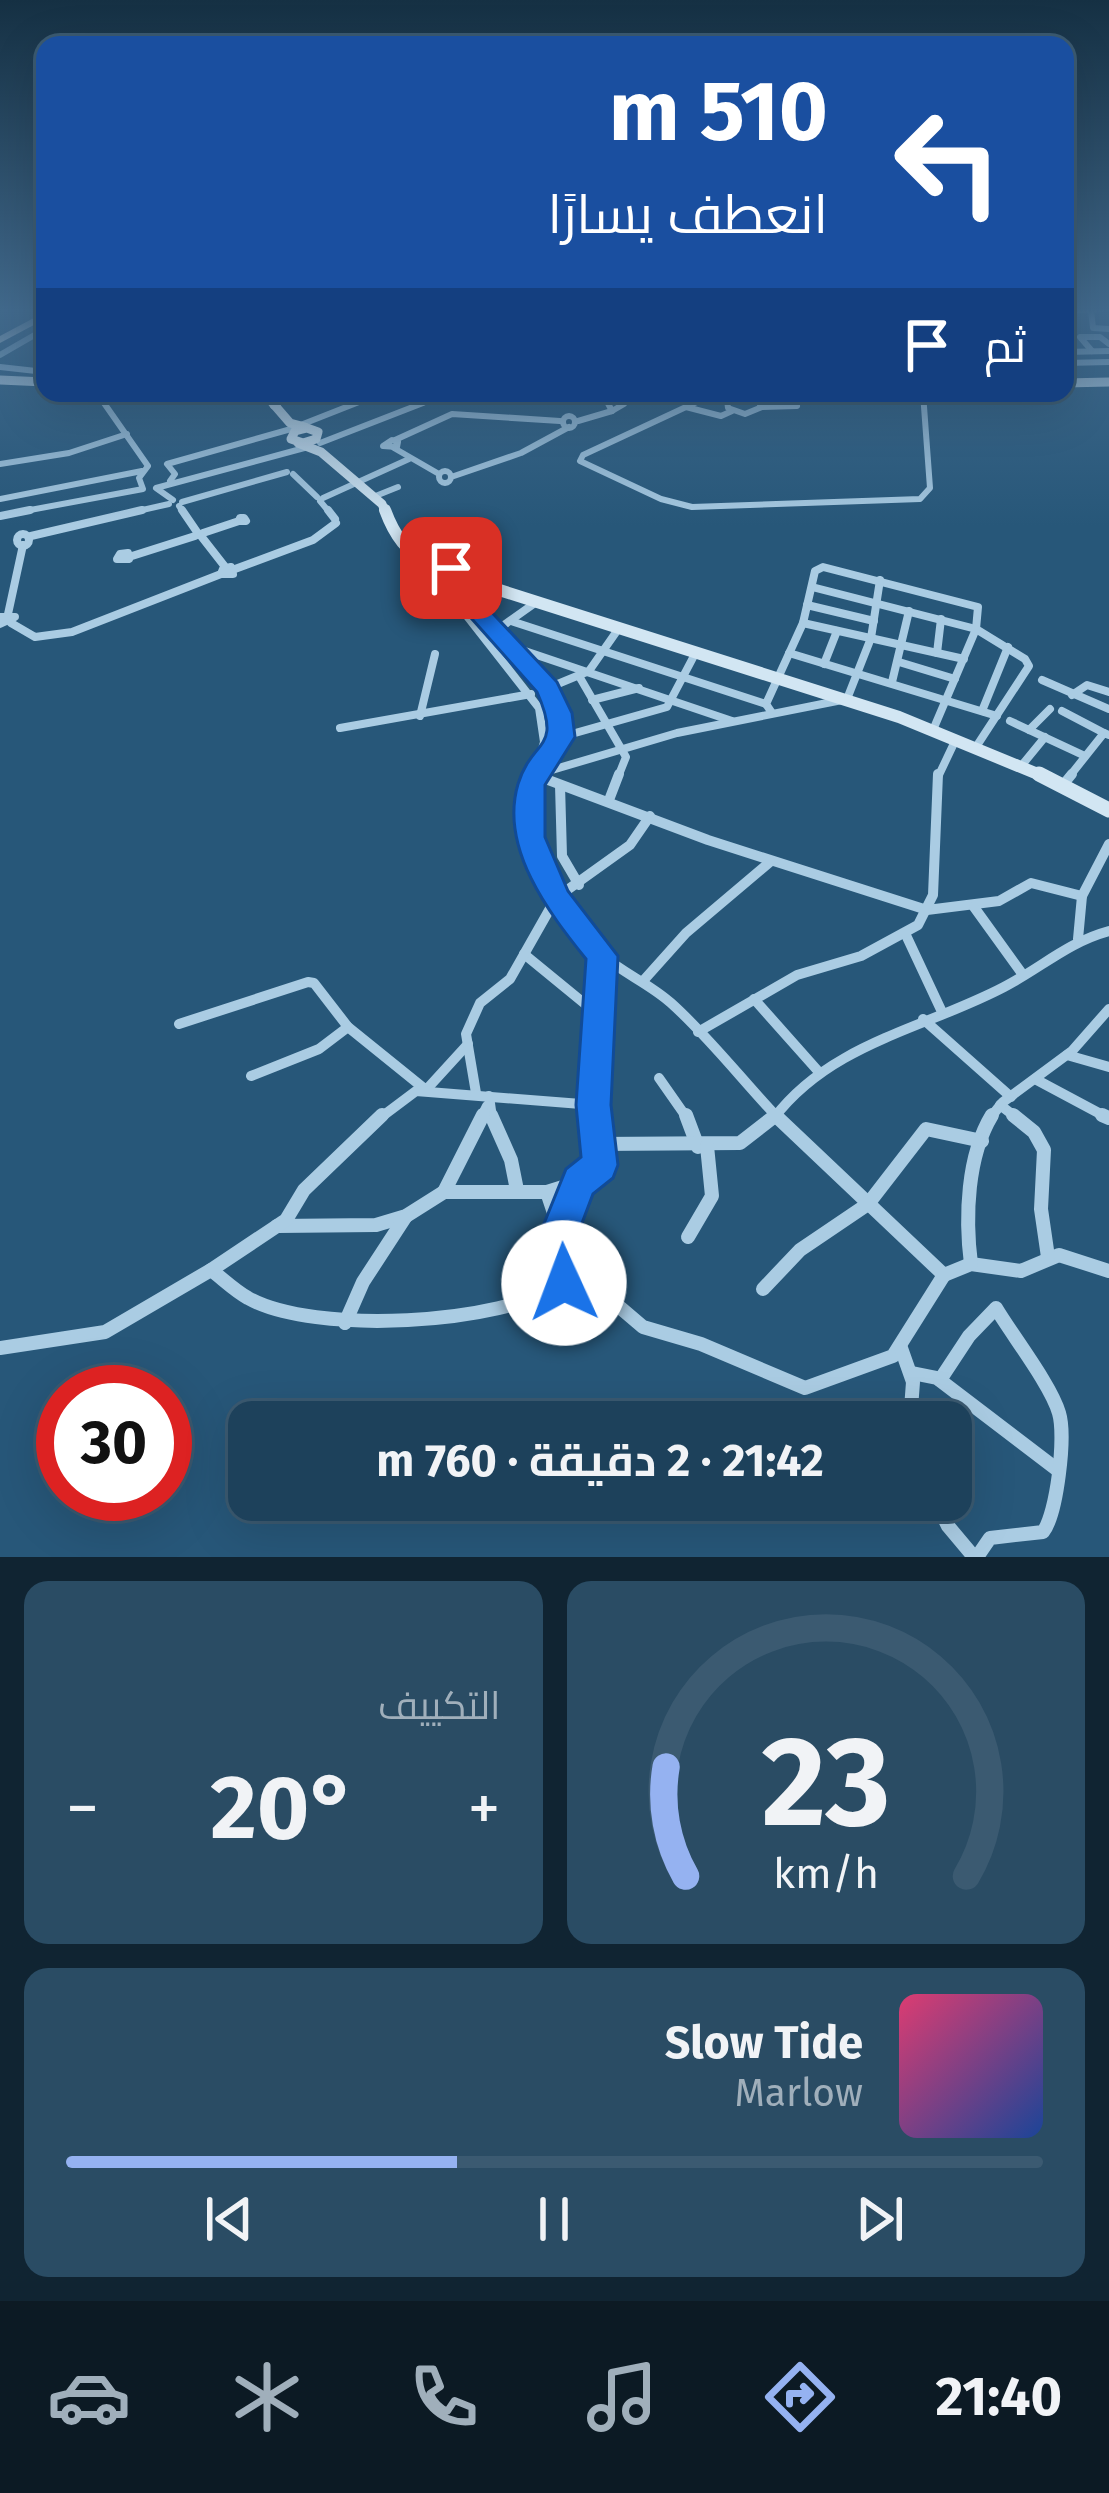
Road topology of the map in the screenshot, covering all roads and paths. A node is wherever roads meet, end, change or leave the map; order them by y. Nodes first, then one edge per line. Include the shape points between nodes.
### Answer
1 (1109, 381) edge
2 (1074, 382) edge
3 (103, 402) edge
4 (272, 402) edge
5 (278, 402) edge
6 (359, 402) dead end
7 (607, 402) edge
8 (624, 402) edge
9 (696, 402) edge
10 (727, 402) edge
11 (758, 402) edge
12 (924, 402) edge
13 (423, 403) dead end
14 (274, 405) junction
15 (686, 406) junction
16 (730, 409) junction
17 (612, 411) junction
18 (560, 421) junction
19 (578, 421) junction
20 (569, 427) junction
21 (127, 434) junction
22 (304, 436) junction
23 (106, 442) junction
24 (133, 442) junction
25 (409, 459) junction
26 (0, 464) edge
27 (142, 471) junction
28 (173, 482) junction
29 (358, 483) junction
30 (398, 487) dead end
31 (374, 496) junction
32 (320, 498) junction
33 (0, 499) edge
34 (174, 501) junction
35 (0, 516) edge
36 (239, 521) dead end
37 (199, 534) junction
38 (132, 556) dead end
39 (227, 570) junction
40 (439, 572) junction
41 (880, 580) junction
42 (812, 587) junction
43 (535, 603) junction
44 (877, 603) junction
45 (807, 605) junction
46 (909, 611) junction
47 (941, 619) junction
48 (5, 620) edge
49 (874, 621) junction
50 (514, 622) junction
51 (802, 623) junction
52 (619, 628) junction
53 (976, 628) junction
54 (497, 631) junction
55 (837, 631) junction
56 (871, 638) junction
57 (903, 645) junction
58 (512, 647) junction
59 (1008, 647) junction
60 (603, 651) junction
61 (696, 652) junction
62 (436, 653) dead end
63 (789, 653) junction
64 (937, 653) junction
65 (964, 659) junction
66 (899, 662) junction
67 (824, 664) junction
68 (858, 673) junction
69 (584, 674) junction
70 (682, 677) junction
71 (778, 678) junction
72 (955, 679) junction
73 (1042, 680) dead end
74 (892, 682) junction
75 (994, 683) junction
76 (548, 688) junction
77 (639, 688) junction
78 (1013, 691) junction
79 (1109, 692) edge
80 (531, 694) junction
81 (1072, 695) junction
82 (671, 699) junction
83 (848, 699) junction
84 (946, 699) junction
85 (592, 700) junction
86 (769, 709) junction
87 (1050, 709) dead end
88 (1109, 709) edge
89 (982, 711) junction
90 (1062, 711) dead end
91 (420, 716) junction
92 (997, 716) junction
93 (732, 721) junction
94 (1010, 721) dead end
95 (606, 725) junction
96 (340, 728) dead end
97 (932, 730) junction
98 (1029, 730) junction
99 (1106, 734) edge
100 (562, 737) junction
101 (1045, 737) junction
102 (956, 739) junction
103 (976, 747) junction
104 (622, 749) junction
105 (1085, 756) junction
106 (1022, 765) junction
107 (536, 775) junction
108 (560, 785) junction
109 (1063, 785) junction
110 (608, 800) junction
111 (1109, 810) edge
112 (650, 816) junction
113 (1109, 844) edge
114 (770, 862) junction
115 (579, 885) junction
116 (1082, 896) junction
117 (556, 898) junction
118 (974, 907) junction
119 (927, 910) junction
120 (1109, 931) edge
121 (905, 933) junction
122 (1078, 939) junction
123 (524, 955) junction
124 (602, 956) junction
125 (1023, 975) junction
126 (643, 981) junction
127 (754, 999) junction
128 (1109, 1009) edge
129 (942, 1012) junction
130 (596, 1013) junction
131 (923, 1019) junction
132 (179, 1024) dead end
133 (348, 1028) junction
134 (698, 1032) junction
135 (468, 1044) junction
136 (1067, 1055) junction
137 (1109, 1066) edge
138 (818, 1071) junction
139 (251, 1076) dead end
140 (659, 1078) dead end
141 (1035, 1079) junction
142 (426, 1090) junction
143 (484, 1098) junction
144 (1005, 1101) junction
145 (594, 1105) junction
146 (778, 1114) junction
147 (1109, 1118) edge
148 (982, 1141) junction
149 (599, 1144) junction
150 (703, 1147) junction
151 (579, 1182) junction
152 (517, 1190) junction
153 (445, 1192) junction
154 (547, 1192) junction
155 (868, 1204) junction
156 (406, 1216) junction
157 (278, 1226) junction
158 (560, 1231) junction
159 (688, 1237) dead end
160 (1048, 1257) junction
161 (569, 1264) junction
162 (971, 1264) junction
163 (212, 1270) junction
164 (1109, 1271) edge
165 (944, 1274) junction
166 (764, 1289) dead end
167 (345, 1323) junction
168 (0, 1348) edge
169 (901, 1348) junction
170 (912, 1373) junction
171 (940, 1380) junction
172 (911, 1401) edge
173 (1059, 1471) junction
174 (946, 1521) edge
175 (976, 1557) edge

1 - 2 street
3 - 21 street
4 - 14 street
5 - 14 street
6 - 22 street
7 - 17 street
8 - 17 street
9 - 15 street
10 - 16 street
11 - 16 street via 751,413
12 - 15 street via 930,488 915,500 692,507 656,499 580,460
13 - 22 street
14 - 22 street
15 - 16 street via 724,416
17 - 19 street
18 - 19 street
18 - 20 street
18 - 25 street via 452,414 395,444
19 - 20 street
20 - 25 street via 442,481
21 - 23 street
21 - 24 street
22 - 28 street
22 - 28 street via 167,464
22 - 29 street
23 - 24 street
23 - 26 street
24 - 27 street via 148,466
25 - 29 street
27 - 33 street
27 - 35 street via 139,490
28 - 34 street via 156,488
29 - 31 street
29 - 32 street
30 - 31 street
31 - 40 street via 410,553
32 - 34 street via 290,473
32 - 39 street via 336,521 313,540
34 - 37 street
34 - 48 street via 15,539 23,544
36 - 37 street
37 - 38 street
37 - 39 street
39 - 48 street via 139,610 47,638
40 - 43 street
40 - 54 street
40 - 80 street
41 - 42 street via 820,567
41 - 44 street
41 - 53 street via 974,604
42 - 44 street
42 - 45 street
43 - 50 street
43 - 52 street
44 - 46 street
44 - 49 street
45 - 49 street
45 - 51 street
46 - 47 street
46 - 57 street
47 - 53 street
47 - 64 street
49 - 56 street
50 - 54 street
50 - 60 street
51 - 55 street
51 - 63 street
52 - 60 street
52 - 61 street
53 - 59 street
53 - 65 street
54 - 58 street
55 - 56 street
55 - 67 street
56 - 57 street
56 - 68 street
57 - 64 street
57 - 66 street
58 - 69 street
58 - 76 street
59 - 75 street
59 - 78 street via 1029,666
60 - 69 street
60 - 70 street
61 - 70 street
61 - 71 street
62 - 91 street
63 - 67 street
63 - 71 street
64 - 65 street
65 - 72 street
66 - 72 street
66 - 74 street
67 - 68 street
68 - 74 street
68 - 83 street
69 - 76 street
69 - 77 street
69 - 85 street
70 - 82 street
70 - 86 street
71 - 83 street
71 - 86 street
72 - 84 street
73 - 81 street
74 - 84 street
75 - 78 street
75 - 89 street
76 - 100 street
77 - 82 street
77 - 85 street
78 - 92 street
79 - 81 street via 1087,685
80 - 91 street
80 - 107 street via 544,724
81 - 88 street
82 - 93 street
82 - 95 street via 663,710
83 - 86 street
83 - 97 street
84 - 89 street
84 - 97 street
85 - 95 street
86 - 93 street
87 - 98 street
89 - 92 street
90 - 99 street
91 - 96 street
92 - 103 street
93 - 104 street
94 - 98 street
95 - 100 street
95 - 104 street
97 - 102 street
98 - 101 street
99 - 105 street
100 - 107 street
101 - 105 street
101 - 106 street
102 - 103 street
102 - 119 street via 938,773
103 - 106 street
104 - 107 street
104 - 110 street via 626,759
105 - 109 street
106 - 109 street
107 - 108 street
107 - 117 street via 531,837
108 - 110 street
108 - 115 street via 562,856
109 - 111 street
110 - 112 street
112 - 114 street
112 - 115 street via 630,845
113 - 116 street
114 - 119 street
114 - 126 street
115 - 117 street
116 - 118 street via 1031,883
116 - 122 street
117 - 123 street
117 - 124 street
118 - 119 street
118 - 125 street
119 - 121 street
120 - 122 street
121 - 127 street
121 - 129 street
122 - 125 street
123 - 130 street
123 - 135 street via 504,986 479,1003
124 - 126 street
124 - 130 street
125 - 129 street
126 - 134 street
127 - 134 street
127 - 138 street
128 - 136 street
129 - 131 street
130 - 145 street
131 - 138 street
131 - 144 street
132 - 133 street via 308,982
133 - 139 street
133 - 142 street
134 - 146 street
135 - 142 street
135 - 143 street
136 - 137 street
136 - 141 street
138 - 146 street
140 - 150 street
141 - 144 street
141 - 147 street
142 - 143 street
142 - 157 street via 388,1108 309,1183
143 - 145 street
143 - 152 street
143 - 153 street
144 - 148 street
144 - 160 street via 1046,1148 1041,1210
145 - 149 street
146 - 150 street via 740,1143
146 - 155 street
148 - 155 street via 926,1130
148 - 162 street via 970,1200
149 - 150 street
149 - 151 street via 600,1165
150 - 159 street via 712,1196
151 - 154 street
151 - 158 street
152 - 153 street
152 - 154 street
153 - 156 street
154 - 158 street
155 - 165 street
155 - 166 street via 800,1250
156 - 157 street via 333,1229
156 - 167 street
157 - 163 street
158 - 161 street
160 - 162 street via 1021,1271
160 - 164 street
161 - 167 street via 564,1283 545,1296 441,1317
161 - 169 street via 643,1327 792,1386 814,1388
162 - 165 street
163 - 167 street via 250,1300
163 - 168 street via 105,1332
165 - 169 street
169 - 170 street
170 - 171 street
170 - 172 street
171 - 173 street
171 - 173 street via 998,1309 1060,1414
173 - 175 street via 1043,1532 990,1538
174 - 175 street

